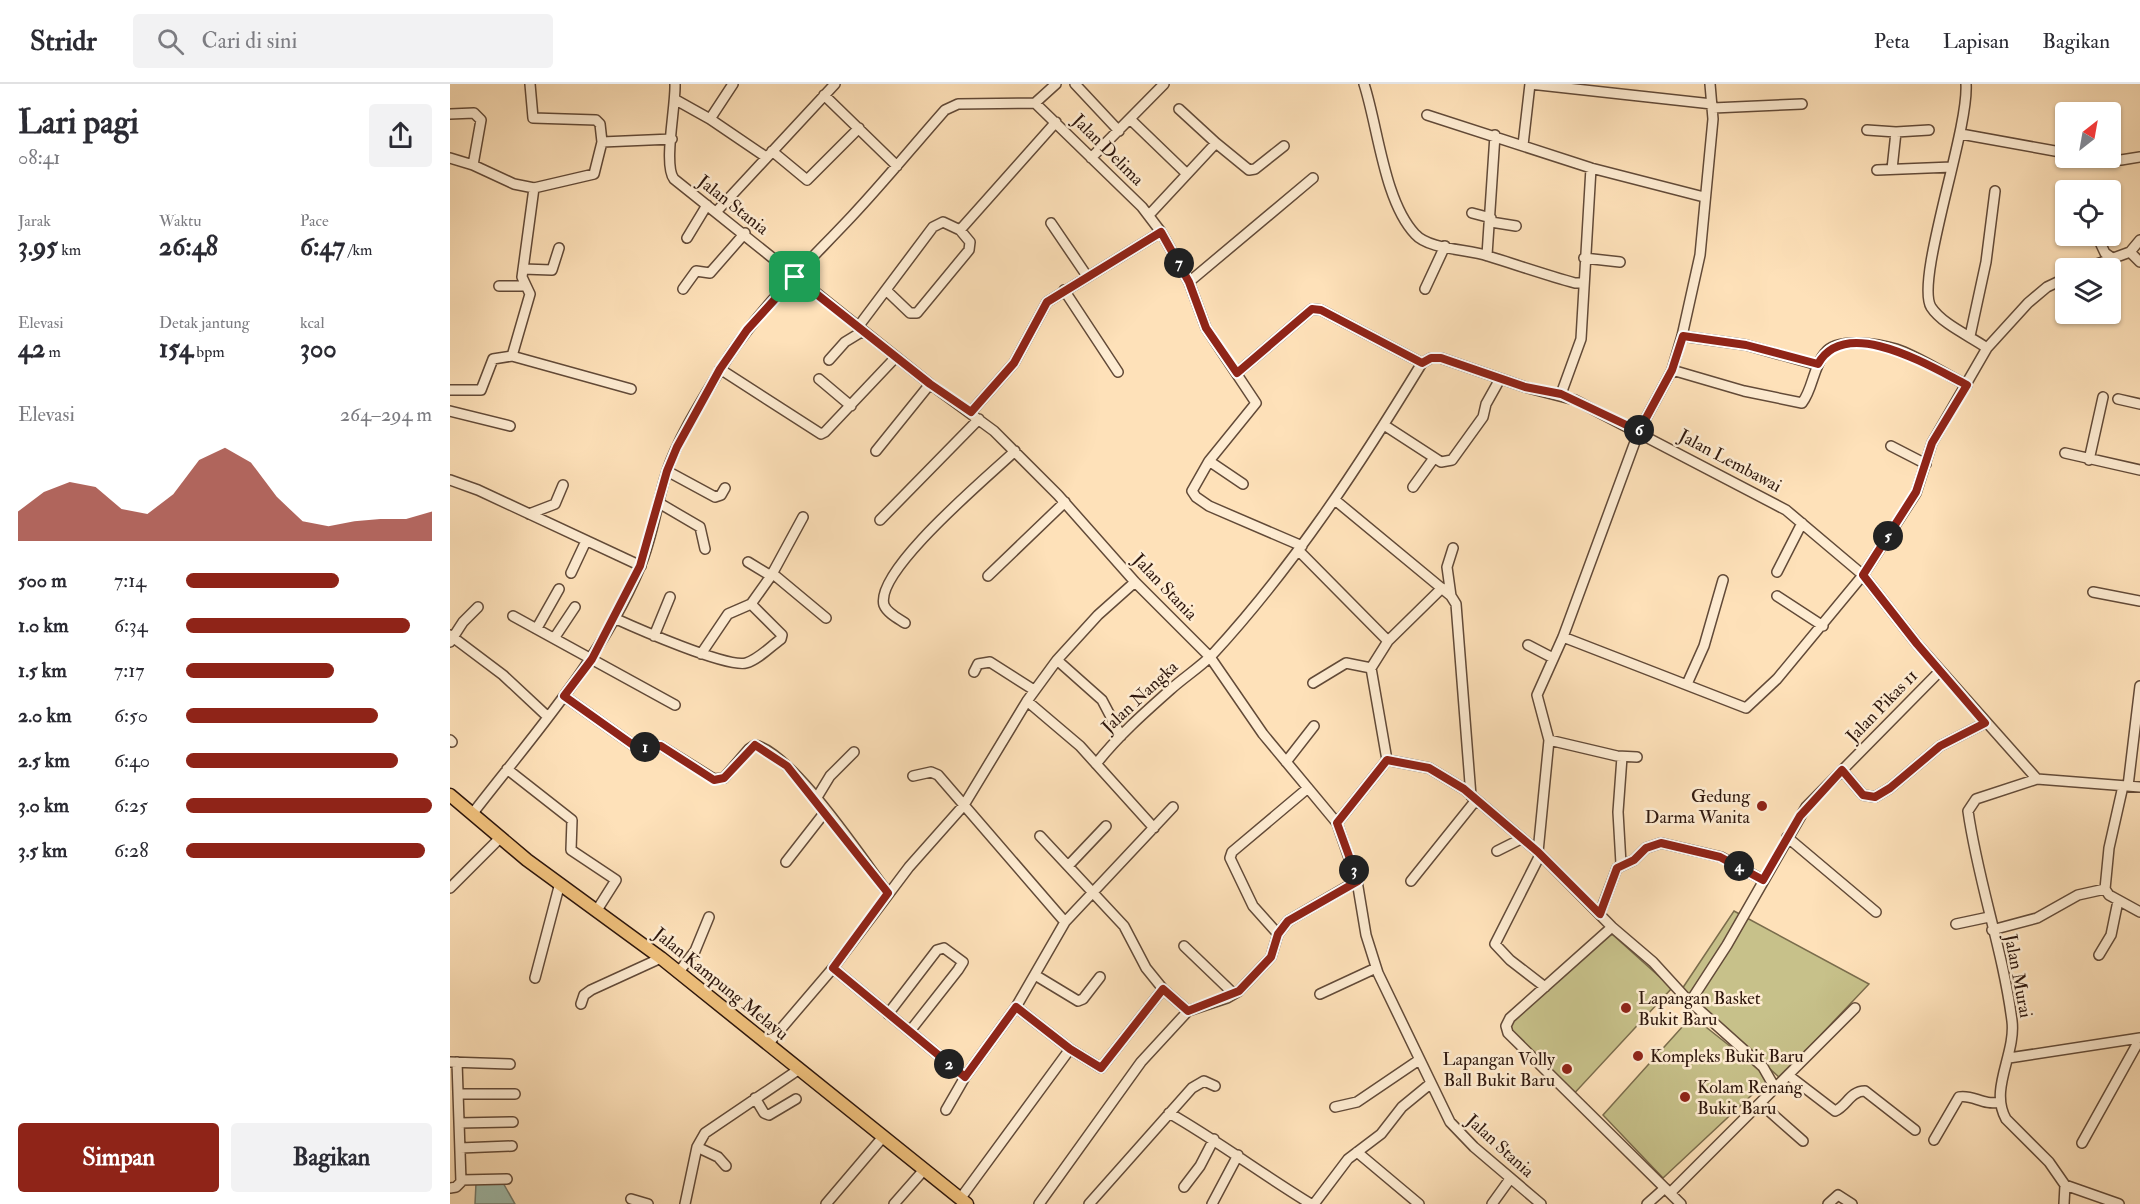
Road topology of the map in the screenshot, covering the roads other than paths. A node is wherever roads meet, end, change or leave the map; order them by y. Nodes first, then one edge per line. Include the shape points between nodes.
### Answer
1 (530, 84) edge
2 (675, 84) edge
3 (733, 84) edge
4 (835, 84) edge
5 (1056, 84) edge
6 (1075, 84) edge
7 (1164, 84) edge
8 (1364, 84) edge
9 (1530, 84) edge
10 (1710, 84) edge
11 (1966, 84) edge
12 (824, 95) junction
13 (676, 100) junction
14 (1035, 103) junction
15 (1802, 104) dead end
16 (1712, 106) junction
17 (1179, 109) dead end
18 (450, 114) edge
19 (1427, 115) dead end
20 (710, 119) junction
21 (1130, 119) junction
22 (1056, 122) junction
23 (858, 128) junction
24 (1119, 130) junction
25 (1867, 130) dead end
26 (1929, 130) dead end
27 (1896, 132) junction
28 (1961, 134) junction
29 (1495, 135) junction
30 (672, 139) junction
31 (602, 142) junction
32 (1216, 143) junction
33 (1523, 145) junction
34 (1284, 146) dead end
35 (2055, 151) edge
36 (769, 154) junction
37 (2140, 157) edge
38 (450, 158) edge
39 (1091, 158) junction
40 (2121, 160) edge
41 (473, 165) junction
42 (897, 166) junction
43 (1952, 167) junction
44 (1591, 168) junction
45 (1892, 169) junction
46 (1877, 170) dead end
47 (1187, 174) junction
48 (1313, 178) dead end
49 (534, 188) junction
50 (1995, 191) dead end
51 (1704, 197) junction
52 (707, 205) junction
53 (717, 211) junction
54 (1472, 213) dead end
55 (1149, 215) junction
56 (1491, 220) junction
57 (1051, 223) dead end
58 (1516, 226) dead end
59 (960, 230) junction
60 (1161, 232) junction
61 (745, 233) junction
62 (687, 238) dead end
63 (2140, 240) edge
64 (1445, 246) junction
65 (2102, 246) edge
66 (559, 248) dead end
67 (2130, 252) junction
68 (1487, 255) junction
69 (1584, 258) junction
70 (2112, 258) joint
71 (1620, 262) dead end
72 (2140, 262) edge
73 (523, 269) junction
74 (1087, 276) junction
75 (795, 277) junction
76 (1189, 282) junction
77 (1582, 283) junction
78 (2055, 283) edge
79 (499, 286) dead end
80 (524, 286) junction
81 (683, 289) dead end
82 (1425, 289) dead end
83 (887, 291) junction
84 (1064, 291) junction
85 (861, 329) junction
86 (1683, 336) junction
87 (1970, 336) junction
88 (1987, 348) junction
89 (512, 356) junction
90 (896, 357) junction
91 (829, 360) dead end
92 (1422, 363) junction
93 (1818, 364) junction
94 (720, 369) junction
95 (1672, 370) junction
96 (1118, 372) dead end
97 (1237, 373) junction
98 (819, 379) dead end
99 (1500, 379) junction
100 (930, 384) junction
101 (1967, 385) junction
102 (631, 389) dead end
103 (450, 390) edge
104 (1561, 394) junction
105 (2103, 397) dead end
106 (2118, 399) dead end
107 (2140, 404) edge
108 (851, 406) junction
109 (450, 411) edge
110 (971, 412) junction
111 (979, 419) junction
112 (1384, 425) junction
113 (510, 426) dead end
114 (1639, 431) junction
115 (1891, 446) dead end
116 (876, 451) dead end
117 (1015, 451) junction
118 (2065, 453) dead end
119 (1434, 458) junction
120 (2089, 460) junction
121 (1209, 461) junction
122 (1926, 464) junction
123 (2140, 470) edge
124 (667, 471) junction
125 (450, 480) edge
126 (1243, 484) dead end
127 (563, 485) dead end
128 (1413, 487) dead end
129 (726, 488) dead end
130 (1335, 500) junction
131 (1065, 502) junction
132 (659, 503) junction
133 (529, 514) junction
134 (803, 516) dead end
135 (880, 519) dead end
136 (1802, 523) junction
137 (586, 541) junction
138 (1453, 548) dead end
139 (705, 549) dead end
140 (1300, 549) junction
141 (748, 562) dead end
142 (640, 566) junction
143 (1777, 572) dead end
144 (571, 573) dead end
145 (771, 574) junction
146 (1863, 575) junction
147 (988, 576) dead end
148 (1723, 580) dead end
149 (1135, 582) junction
150 (559, 588) dead end
151 (1442, 588) junction
152 (2093, 592) dead end
153 (1451, 596) junction
154 (1777, 596) dead end
155 (670, 597) dead end
156 (2140, 601) edge
157 (751, 604) junction
158 (478, 607) dead end
159 (575, 607) dead end
160 (513, 616) dead end
161 (614, 618) junction
162 (826, 618) dead end
163 (905, 623) dead end
164 (1823, 626) junction
165 (537, 628) junction
166 (654, 636) junction
167 (555, 637) junction
168 (1563, 637) junction
169 (451, 638) edge
170 (1388, 641) junction
171 (1528, 645) dead end
172 (701, 654) junction
173 (1210, 657) junction
174 (1553, 658) junction
175 (592, 659) junction
176 (1057, 660) junction
177 (1371, 668) junction
178 (1940, 671) junction
179 (974, 672) dead end
180 (1313, 683) dead end
181 (1686, 684) junction
182 (2140, 686) edge
183 (1034, 690) junction
184 (564, 696) junction
185 (1026, 701) junction
186 (675, 705) dead end
187 (548, 717) junction
188 (1985, 723) junction
189 (1314, 726) dead end
190 (1121, 736) junction
191 (1549, 740) junction
192 (854, 752) dead end
193 (1622, 757) junction
194 (1637, 757) dead end
195 (1387, 760) junction
196 (1286, 762) junction
197 (1096, 764) junction
198 (507, 769) junction
199 (1842, 770) junction
200 (914, 776) dead end
201 (2037, 779) junction
202 (2126, 786) junction
203 (2140, 787) edge
204 (1308, 788) junction
205 (450, 795) edge
206 (1473, 798) junction
207 (816, 799) junction
208 (964, 805) junction
209 (1173, 807) dead end
210 (825, 812) junction
211 (473, 813) junction
212 (1337, 823) junction
213 (1106, 826) dead end
214 (1154, 828) junction
215 (1040, 836) dead end
216 (501, 837) junction
217 (1787, 837) junction
218 (1521, 839) junction
219 (1497, 851) dead end
220 (1539, 854) junction
221 (786, 862) dead end
222 (1621, 864) junction
223 (1068, 866) junction
224 (1763, 880) junction
225 (1358, 881) junction
226 (1411, 881) dead end
227 (561, 883) junction
228 (450, 888) edge
229 (2105, 889) junction
230 (888, 893) junction
231 (1095, 893) junction
232 (2118, 901) junction
233 (597, 910) junction
234 (1876, 912) dead end
235 (2140, 912) edge
236 (1600, 914) junction
237 (709, 916) dead end
238 (1989, 917) junction
239 (1065, 922) junction
240 (1956, 924) dead end
241 (1612, 927) junction
242 (1992, 930) junction
243 (1278, 934) junction
244 (1184, 946) dead end
245 (2099, 955) dead end
246 (661, 958) junction
247 (833, 968) junction
248 (1376, 968) junction
249 (678, 973) junction
250 (1035, 975) junction
251 (1100, 977) dead end
252 (535, 978) dead end
253 (1545, 987) junction
254 (1163, 989) junction
255 (1234, 994) junction
256 (1320, 994) dead end
257 (581, 1004) dead end
258 (1693, 1006) junction
259 (1016, 1007) junction
260 (1855, 1008) dead end
261 (1188, 1011) junction
262 (888, 1014) junction
263 (910, 1031) junction
264 (2140, 1038) edge
265 (768, 1044) junction
266 (1070, 1049) junction
267 (2009, 1058) junction
268 (1419, 1060) junction
269 (454, 1062) edge
270 (510, 1064) dead end
271 (798, 1070) junction
272 (1788, 1075) junction
273 (965, 1077) junction
274 (1430, 1084) junction
275 (1215, 1086) dead end
276 (1775, 1088) junction
277 (458, 1094) junction
278 (515, 1094) dead end
279 (755, 1098) junction
280 (796, 1099) dead end
281 (2000, 1102) junction
282 (1760, 1103) junction
283 (1335, 1107) dead end
284 (946, 1110) dead end
285 (1169, 1113) junction
286 (513, 1122) dead end
287 (459, 1123) junction
288 (1915, 1130) dead end
289 (882, 1137) junction
290 (1214, 1139) junction
291 (1934, 1140) dead end
292 (1803, 1142) dead end
293 (2082, 1143) dead end
294 (512, 1146) dead end
295 (697, 1147) junction
296 (460, 1148) junction
297 (1357, 1152) junction
298 (1238, 1155) junction
299 (726, 1166) dead end
300 (923, 1171) junction
301 (507, 1179) dead end
302 (1510, 1179) junction
303 (461, 1180) junction
304 (2065, 1185) junction
305 (1184, 1187) dead end
306 (450, 1188) edge
307 (1668, 1191) junction
308 (631, 1199) dead end
309 (963, 1201) edge
310 (648, 1204) edge
311 (685, 1204) edge
312 (826, 1204) edge
313 (894, 1204) edge
314 (1039, 1204) edge
315 (1089, 1204) edge
316 (1212, 1204) edge
317 (1312, 1204) edge
318 (1419, 1204) edge
319 (1492, 1204) edge
320 (1541, 1204) edge
321 (1647, 1204) edge
322 (1681, 1204) edge
323 (1828, 1204) edge
324 (1852, 1204) edge
325 (2064, 1204) edge
326 (2119, 1204) edge

1 - 31 street via 533,118 596,120
2 - 13 street, Jalan Stania
3 - 20 street
4 - 12 street
5 - 14 street
6 - 24 street
7 - 21 street
8 - 64 street via 1386,175 1403,214 1425,242
9 - 16 street
9 - 33 street
10 - 16 street
11 - 28 street
12 - 23 street
12 - 36 street
13 - 20 street
13 - 30 street, Jalan Stania
14 - 22 street, Jalan Delima
14 - 42 street via 958,104 945,110
15 - 16 street
16 - 51 street
17 - 32 street
18 - 41 street via 474,113 481,120
19 - 29 street
20 - 36 street
21 - 24 street
21 - 47 street
22 - 39 street, Jalan Delima
22 - 59 street
23 - 36 street via 807,180
23 - 42 street
24 - 39 street
25 - 27 street
26 - 27 street
27 - 45 street
28 - 35 street
28 - 43 street
29 - 33 street
29 - 56 street
30 - 31 street
30 - 52 street, Jalan Stania via 668,168 671,176
31 - 49 street via 594,174
32 - 34 street via 1250,170
32 - 47 street
33 - 44 street
36 - 53 street
37 - 40 street
38 - 41 street
39 - 55 street, Jalan Delima
41 - 49 street via 514,184
42 - 75 street
43 - 45 street
43 - 87 street via 1934,245 1928,294 1932,308
44 - 51 street
44 - 69 street
45 - 46 street
47 - 55 street
48 - 76 street
49 - 73 street
50 - 87 street via 1986,262
51 - 86 street via 1700,255
52 - 53 street, Jalan Stania
52 - 62 street
53 - 61 street, Jalan Stania
54 - 56 street
55 - 60 street, Jalan Delima
56 - 58 street
56 - 68 street
57 - 74 street
59 - 83 street via 943,222 933,227
59 - 83 street via 970,242 969,250 917,313 910,313
60 - 74 street
60 - 76 street, Jalan Delima
61 - 75 street, Jalan Stania
61 - 81 street via 710,273 696,271
63 - 67 street
64 - 68 street
64 - 82 street
65 - 70 street
66 - 73 street via 552,270
67 - 70 street
67 - 72 street
68 - 77 street
69 - 71 street
69 - 77 street
73 - 80 street
74 - 84 street
75 - 85 street, Jalan Stania
75 - 94 street via 747,330
76 - 97 street, Jalan Delima via 1206,328
77 - 104 street via 1581,339
78 - 88 street via 2028,303
79 - 80 street
80 - 89 street via 530,294
83 - 85 street
84 - 96 street
84 - 110 street via 1047,302 1014,363
85 - 90 street, Jalan Stania
85 - 91 street
86 - 93 street via 1753,347
86 - 95 street
87 - 88 street
88 - 101 street
89 - 102 street
89 - 103 street via 494,359 481,390
90 - 100 street, Jalan Stania
90 - 108 street
92 - 97 street via 1321,310 1312,309
92 - 99 street, Jalan Lembawai via 1441,358
92 - 112 street
93 - 95 street via 1802,403
93 - 101 street via 1828,350 1841,344 1882,347 1896,349
94 - 108 street via 821,434
94 - 124 street
95 - 114 street
97 - 121 street, Jalan Delima via 1256,403
98 - 108 street
99 - 104 street, Jalan Lembawai
99 - 119 street via 1486,404 1484,417 1452,460 1441,462
100 - 110 street, Jalan Stania
100 - 116 street
101 - 122 street via 1932,443
104 - 114 street, Jalan Lembawai
105 - 120 street
106 - 107 street
109 - 113 street
110 - 111 street, Jalan Stania
111 - 117 street, Jalan Stania
111 - 135 street
112 - 119 street
112 - 130 street
114 - 136 street, Jalan Lembawai via 1770,500
114 - 168 street
115 - 122 street
117 - 131 street, Jalan Stania
117 - 163 street via 917,543 896,571 884,604
118 - 120 street
119 - 128 street
120 - 123 street
121 - 126 street
121 - 140 street via 1194,484 1196,497
122 - 146 street via 1916,492
124 - 129 street via 712,496 719,496
124 - 132 street
125 - 133 street
127 - 133 street via 555,504
130 - 140 street
130 - 151 street
131 - 147 street
131 - 149 street, Jalan Stania
132 - 139 street via 700,527
132 - 142 street
133 - 137 street
134 - 145 street
136 - 143 street
136 - 146 street, Jalan Lembawai
137 - 142 street
137 - 144 street
138 - 153 street via 1447,567
140 - 170 street
140 - 173 street
141 - 145 street
142 - 161 street
145 - 157 street
145 - 162 street
146 - 164 street
146 - 178 street, Jalan Lembawai
148 - 181 street via 1704,646
149 - 173 street, Jalan Stania
149 - 176 street
150 - 165 street
151 - 153 street
151 - 170 street
152 - 156 street
153 - 206 street via 1456,604
154 - 164 street
155 - 166 street
157 - 172 street via 728,614
157 - 172 street via 782,635 780,639 745,663
158 - 169 street
159 - 167 street
160 - 165 street
161 - 166 street
161 - 175 street
164 - 181 street via 1746,708
165 - 167 street
166 - 172 street
167 - 175 street
168 - 174 street
168 - 181 street
169 - 187 street via 503,675
170 - 177 street
171 - 174 street
173 - 190 street, Jalan Nangka
173 - 196 street, Jalan Stania
174 - 191 street via 1537,695
175 - 184 street
175 - 186 street
176 - 183 street
176 - 190 street via 1102,700
177 - 180 street via 1346,663
177 - 195 street
178 - 188 street, Jalan Lembawai
178 - 199 street, Jalan Pikas 11
179 - 183 street via 978,664 990,662
182 - 202 street
183 - 185 street
184 - 187 street
184 - 207 street via 633,745 661,746 714,780 724,778 749,749 761,747 787,766
185 - 197 street
185 - 208 street
187 - 198 street
188 - 199 street via 1940,746 1875,797 1863,795
188 - 201 street, Jalan Lembawai
189 - 196 street
190 - 197 street, Jalan Nangka
191 - 193 street
191 - 220 street
192 - 207 street via 830,776
193 - 194 street
193 - 222 street via 1618,812
195 - 206 street via 1429,768
195 - 212 street
196 - 204 street, Jalan Stania
197 - 214 street
198 - 211 street
198 - 233 street via 572,820 571,850 616,880
199 - 217 street, Jalan Pikas 11 via 1806,807
200 - 208 street via 935,773
201 - 202 street
201 - 238 street, Jalan Murai via 1976,799 1968,811
202 - 203 street
202 - 229 street via 2109,848
204 - 212 street, Jalan Stania
204 - 243 street via 1230,858 1253,906
205 - 211 main road, Jalan Kampung Melayu
206 - 218 street
206 - 226 street
207 - 210 street
208 - 230 street
208 - 239 street
209 - 214 street
210 - 221 street
210 - 230 street
211 - 216 main road, Jalan Kampung Melayu
212 - 225 street, Jalan Stania
213 - 223 street
214 - 231 street
215 - 223 street
216 - 227 main road, Jalan Kampung Melayu
216 - 228 street
217 - 224 street, Jalan Pikas 11
217 - 234 street
218 - 219 street
218 - 220 street
220 - 236 street
220 - 253 street via 1495,944
222 - 224 street via 1661,843 1720,857
222 - 236 street
223 - 231 street
224 - 258 street, Jalan Pikas 11
225 - 243 street via 1288,921
225 - 248 street, Jalan Stania via 1366,935
227 - 233 main road, Jalan Kampung Melayu
227 - 252 street
229 - 232 street
229 - 242 street via 2078,895 2037,918
230 - 247 street
231 - 239 street
231 - 254 street via 1124,926 1146,968
232 - 235 street
232 - 245 street via 2110,940
233 - 246 main road, Jalan Kampung Melayu
236 - 241 street
237 - 249 street via 695,951
238 - 240 street
238 - 242 street, Jalan Murai
239 - 250 street
241 - 253 street
241 - 258 street via 1653,962
242 - 267 street, Jalan Murai via 2012,1022
243 - 255 street via 1271,957
244 - 255 street
246 - 249 main road, Jalan Kampung Melayu
246 - 257 street via 591,990
247 - 262 street
247 - 265 street
248 - 256 street
248 - 268 street, Jalan Stania
249 - 265 main road, Jalan Kampung Melayu
250 - 251 street via 1078,1001
250 - 259 street
253 - 307 street via 1510,1018 1508,1033
254 - 261 street
254 - 266 street via 1101,1068
255 - 261 street
258 - 276 street via 1762,1068
259 - 266 street
259 - 273 street
260 - 272 street
261 - 314 street via 1141,1062
262 - 263 street
262 - 263 street via 937,950 944,948 956,955 963,962
263 - 273 street
264 - 267 street
264 - 293 street
265 - 271 main road, Jalan Kampung Melayu
266 - 309 street
267 - 281 street, Jalan Murai
268 - 274 street, Jalan Stania
268 - 283 street via 1357,1102
269 - 270 street
269 - 277 street
271 - 279 street
271 - 289 main road, Jalan Kampung Melayu
272 - 276 street
272 - 288 street via 1835,1111 1853,1094 1865,1091
273 - 284 street
274 - 297 street via 1402,1107 1381,1134
274 - 302 street, Jalan Stania via 1455,1128
275 - 285 street via 1208,1081 1198,1083
276 - 282 street
277 - 278 street
277 - 287 street
279 - 280 street via 769,1115
279 - 295 street via 714,1125
281 - 291 street via 1989,1104 1959,1097
281 - 304 street via 2006,1119 2049,1162
282 - 292 street
282 - 307 street
285 - 290 street
285 - 315 street
286 - 287 street
287 - 296 street
289 - 300 main road, Jalan Kampung Melayu
289 - 312 street
290 - 298 street
290 - 305 street
294 - 296 street
295 - 299 street via 718,1157
295 - 311 street
296 - 303 street
297 - 317 street
297 - 318 street
298 - 316 street
298 - 317 street
300 - 309 main road, Jalan Kampung Melayu
300 - 313 street
301 - 303 street
302 - 319 street
302 - 320 street, Jalan Stania
303 - 306 street via 458,1186
304 - 325 street
304 - 326 street
307 - 321 street
307 - 322 street
308 - 310 street
323 - 324 street via 1838,1195

